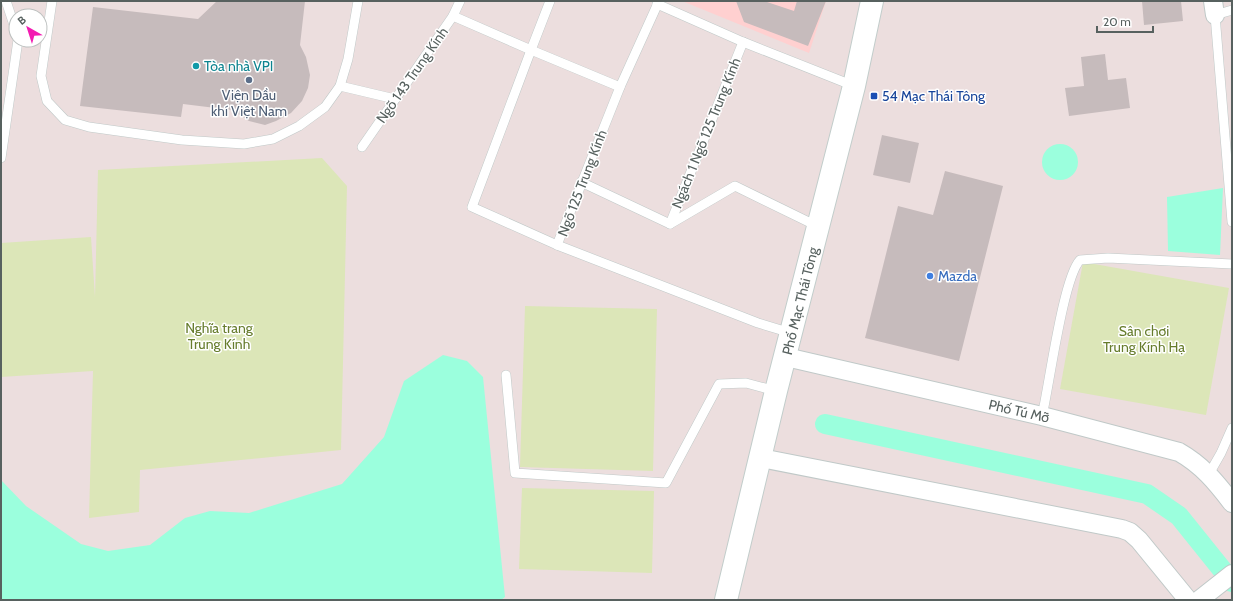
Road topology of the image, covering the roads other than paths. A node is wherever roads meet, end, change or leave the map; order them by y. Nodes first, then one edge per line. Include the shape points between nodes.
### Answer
1 (52, 1) edge
2 (358, 1) edge
3 (460, 1) edge
4 (550, 1) edge
5 (872, 1) edge
6 (658, 3) edge
7 (1220, 9) edge
8 (453, 16) junction
9 (743, 42) junction
10 (17, 48) edge
11 (531, 50) junction
12 (340, 86) junction
13 (854, 86) junction
14 (620, 87) junction
15 (395, 99) junction
16 (362, 147) dead end
17 (1, 158) edge
18 (581, 182) junction
19 (1232, 222) edge
20 (670, 224) junction
21 (819, 227) junction
22 (557, 245) junction
23 (1232, 264) edge
24 (791, 333) junction
25 (786, 357) junction
26 (506, 376) dead end
27 (776, 391) junction
28 (1042, 416) junction
29 (1232, 428) edge
30 (761, 458) junction
31 (1209, 474) junction
32 (1232, 503) edge
33 (1232, 574) edge
34 (1204, 596) edge
35 (726, 600) edge
36 (1188, 600) edge

1 - 12 lane via 41,76 48,101 65,120 89,127 182,140 244,144 272,139 299,126 325,107
2 - 12 lane via 353,38
3 - 8 lane, Ngõ 143 Trung Kính
4 - 11 lane
5 - 13 street, Phố Mạc Thái Tông
6 - 9 lane, Ngách 1 Ngõ 125 Trung Kính
6 - 14 lane, Ngõ 125 Trung Kính
7 - 19 lane
8 - 11 lane
8 - 15 lane, Ngõ 143 Trung Kính
9 - 13 lane, Ngách 1 Ngõ 125 Trung Kính
9 - 20 lane, Ngách 1 Ngõ 125 Trung Kính
10 - 17 lane
11 - 14 lane
11 - 22 lane via 472,207
12 - 15 lane
13 - 21 street, Phố Mạc Thái Tông
14 - 18 lane, Ngõ 125 Trung Kính
15 - 16 lane, Ngõ 143 Trung Kính
18 - 20 lane, Ngách 1 Ngõ 125 Trung Kính
18 - 22 lane, Ngõ 125 Trung Kính
20 - 21 lane, Ngách 1 Ngõ 125 Trung Kính via 735,186
21 - 24 street, Phố Mạc Thái Tông
22 - 24 lane, Ngõ 125 Trung Kính via 758,323
23 - 28 lane via 1108,258 1080,260 1066,296
24 - 25 street, Phố Mạc Thái Tông
25 - 27 street, Phố Mạc Thái Tông
25 - 28 street, Phố Tú Mỡ
26 - 27 lane via 515,473 666,483 719,384 746,383
27 - 30 street, Phố Mạc Thái Tông
28 - 31 street, Phố Tú Mỡ via 1179,452 1195,461
29 - 31 lane
30 - 35 street, Phố Mạc Thái Tông
30 - 36 street via 1122,529 1139,540
31 - 32 street, Phố Tú Mỡ
33 - 34 street

